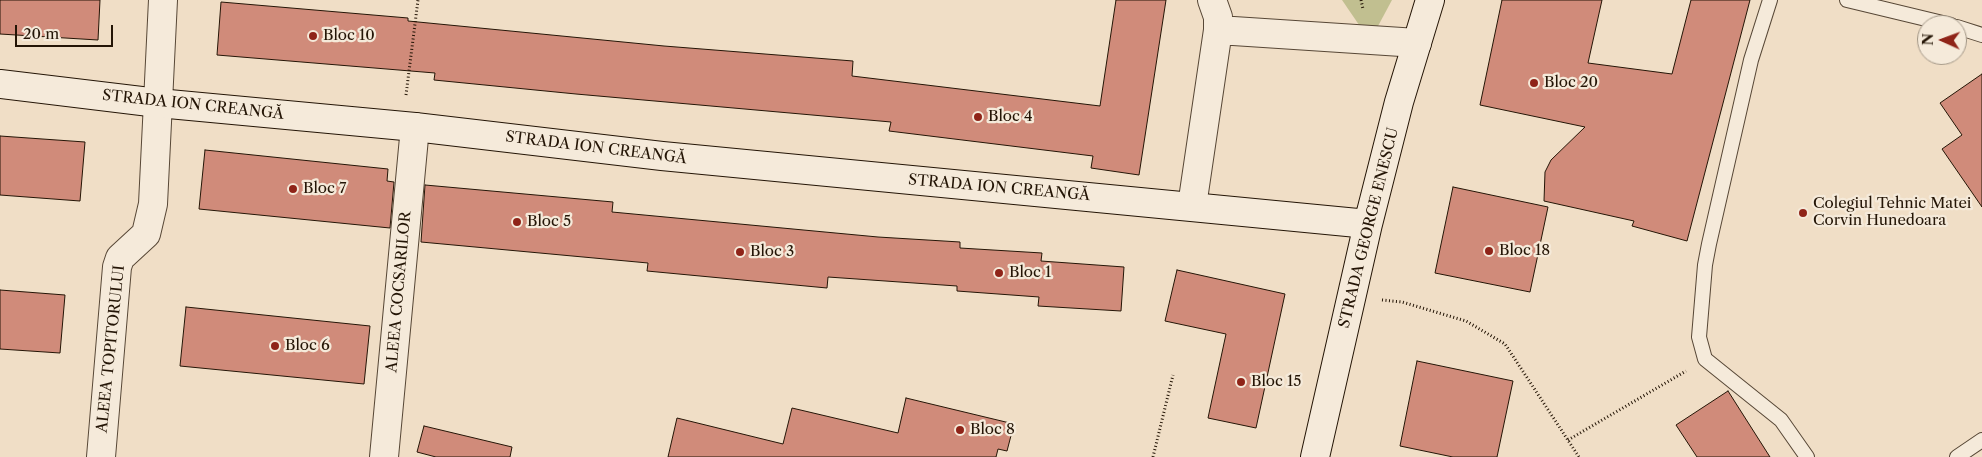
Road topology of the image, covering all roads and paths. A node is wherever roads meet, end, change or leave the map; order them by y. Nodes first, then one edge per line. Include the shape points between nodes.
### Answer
1 (163, 0) edge
2 (418, 0) edge
3 (1212, 0) edge
4 (1430, 0) edge
5 (1770, 0) edge
6 (1847, 0) edge
7 (1917, 17) edge
8 (1218, 30) junction
9 (1967, 30) edge
10 (1982, 35) edge
11 (1417, 43) junction
12 (0, 84) edge
13 (158, 103) junction
14 (408, 126) junction
15 (1192, 206) junction
16 (1368, 224) junction
17 (1352, 297) junction
18 (1705, 359) junction
19 (1173, 375) dead end
20 (1568, 440) junction
21 (1982, 440) edge
22 (100, 457) edge
23 (384, 457) edge
24 (1153, 457) edge
25 (1315, 457) edge
26 (1579, 457) edge
27 (1807, 457) edge
28 (1957, 457) edge

1 - 13 street, ALEEA TOPITORULUI
2 - 14 path
3 - 8 street via 1218,17
4 - 11 street, STRADA GEORGE ENESCU
5 - 18 lane via 1751,60 1705,265 1699,337
6 - 7 lane
8 - 11 street
8 - 15 street
9 - 10 lane
11 - 16 street, STRADA GEORGE ENESCU
12 - 13 street, STRADA ION CREANGĂ
13 - 14 street, STRADA ION CREANGĂ
13 - 22 street, ALEEA TOPITORULUI via 153,204 149,224 146,234 120,258 117,267
14 - 15 street, STRADA ION CREANGĂ via 662,156
14 - 23 street, ALEEA COCSARILOR
15 - 16 street, STRADA ION CREANGĂ
16 - 17 street, STRADA GEORGE ENESCU
17 - 20 path via 1402,302 1466,321 1505,344
17 - 25 street, STRADA GEORGE ENESCU
18 - 20 path
18 - 27 lane via 1781,420
19 - 24 path
20 - 26 path
21 - 28 lane

